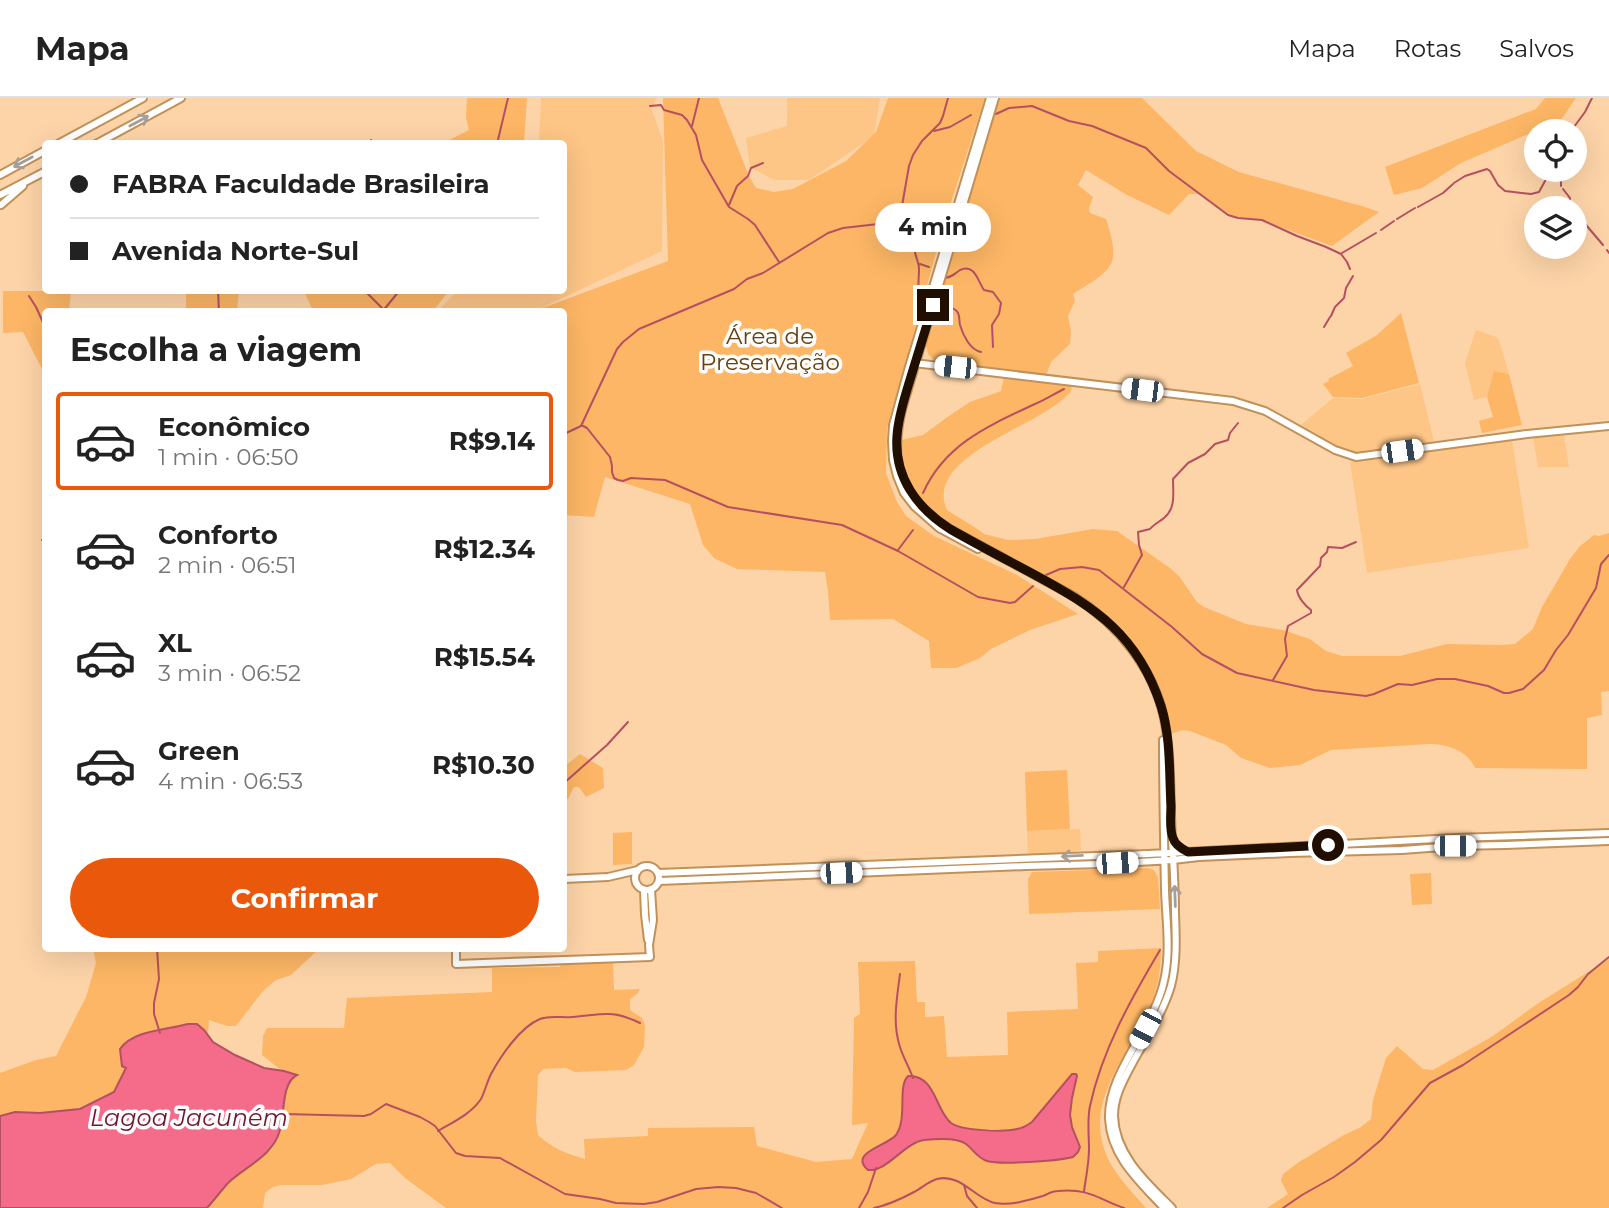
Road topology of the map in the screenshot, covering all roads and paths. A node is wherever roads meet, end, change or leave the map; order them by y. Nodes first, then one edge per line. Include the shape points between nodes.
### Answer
1 (143, 98) edge
2 (181, 98) edge
3 (993, 98) edge
4 (65, 140) edge
5 (103, 140) edge
6 (42, 152) edge
7 (42, 172) edge
8 (0, 175) edge
9 (30, 179) junction
10 (0, 195) edge
11 (1, 205) edge
12 (914, 360) junction
13 (1609, 426) edge
14 (1609, 833) edge
15 (1168, 839) junction
16 (1609, 841) edge
17 (1150, 854) junction
18 (1102, 855) junction
19 (1116, 855) junction
20 (1185, 855) junction
21 (1173, 856) junction
22 (1164, 857) junction
23 (1155, 861) junction
24 (1117, 863) junction
25 (893, 864) junction
26 (1103, 864) junction
27 (638, 870) junction
28 (887, 871) junction
29 (1164, 873) junction
30 (1174, 873) junction
31 (619, 875) junction
32 (659, 877) junction
33 (567, 879) edge
34 (635, 879) junction
35 (648, 890) junction
36 (456, 952) edge
37 (1164, 1208) edge
38 (1172, 1208) edge

1 - 4 street
5 -> 2 street
3 - 12 street
6 -> 8 street
7 - 9 street
9 - 10 street
9 - 11 street
12 - 13 street via 1238,402 1356,457
12 - 15 street via 893,425 895,469 903,489 939,528 1091,612 1133,656 1154,697 1162,727
14 - 20 street
15 - 17 street
15 - 20 street
15 - 21 street
15 - 22 street
16 - 20 street
17 - 19 street
17 - 22 street
18 - 19 street
18 -> 25 street
18 - 26 street
19 - 24 street
20 - 21 street
20 - 30 street
21 - 22 street
21 - 30 street
22 - 23 street
22 - 29 street
23 - 24 street
23 - 29 street
24 - 26 street
25 - 28 street
25 - 32 street
26 - 28 street
27 - 31 street
27 - 32 street via 650,866
27 - 34 street
28 - 32 street
29 - 37 street via 1164,984 1153,1015 1115,1084 1109,1118 1122,1159
38 -> 30 street via 1128,1159 1117,1136 1114,1114 1120,1087 1171,986 1176,942
31 - 33 street
31 - 34 street
32 - 35 street via 656,886
34 - 35 street
35 - 36 street via 645,915 650,957 456,964

